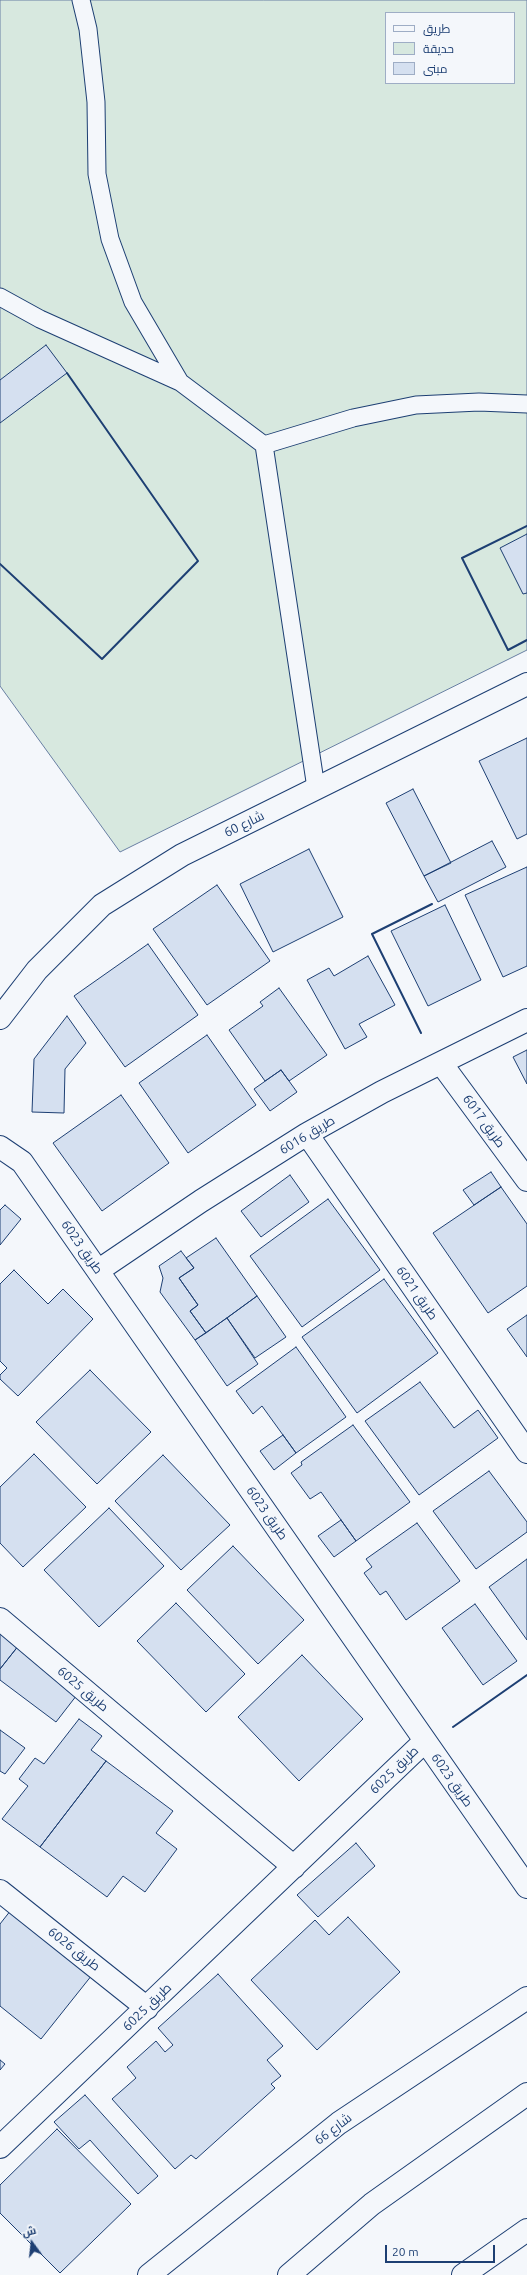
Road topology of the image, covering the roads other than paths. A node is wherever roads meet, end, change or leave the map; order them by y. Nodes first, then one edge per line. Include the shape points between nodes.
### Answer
1 (81, 0) edge
2 (0, 297) edge
3 (180, 382) junction
4 (527, 404) edge
5 (264, 445) junction
6 (527, 684) edge
7 (316, 788) junction
8 (0, 1018) edge
9 (527, 1020) edge
10 (441, 1063) junction
11 (307, 1134) junction
12 (0, 1147) edge
13 (527, 1180) edge
14 (99, 1270) junction
15 (527, 1452) edge
16 (0, 1620) edge
17 (425, 1741) junction
18 (294, 1867) junction
19 (527, 1887) edge
20 (0, 1891) edge
21 (527, 1998) edge
22 (147, 2008) junction
23 (527, 2094) edge
24 (0, 2147) edge
25 (527, 2230) edge
26 (149, 2275) edge
27 (289, 2275) edge
28 (464, 2275) edge

1 - 3 lane via 88,29 96,102 97,174 110,239 133,302
2 - 3 lane via 40,319
3 - 5 lane
4 - 5 lane via 479,402 416,405 353,418
5 - 7 lane
6 - 7 main road, شارع 60
7 - 8 main road, شارع 60 via 182,855 102,905 37,970
9 - 10 main road, طريق 6016
10 - 11 main road, طريق 6016
10 - 13 main road, طريق 6017
11 - 14 main road, طريق 6016
11 - 15 main road, طريق 6021
12 - 14 main road, طريق 6023 via 22,1162
14 - 17 main road, طريق 6023
16 - 18 main road, طريق 6025
17 - 18 main road, طريق 6025
17 - 19 main road, طريق 6023
18 - 22 main road, طريق 6025
20 - 22 main road, طريق 6026
21 - 26 main road, شارع 66 via 339,2123
22 - 24 main road, طريق 6025
23 - 27 main road via 372,2204
25 - 28 main road

